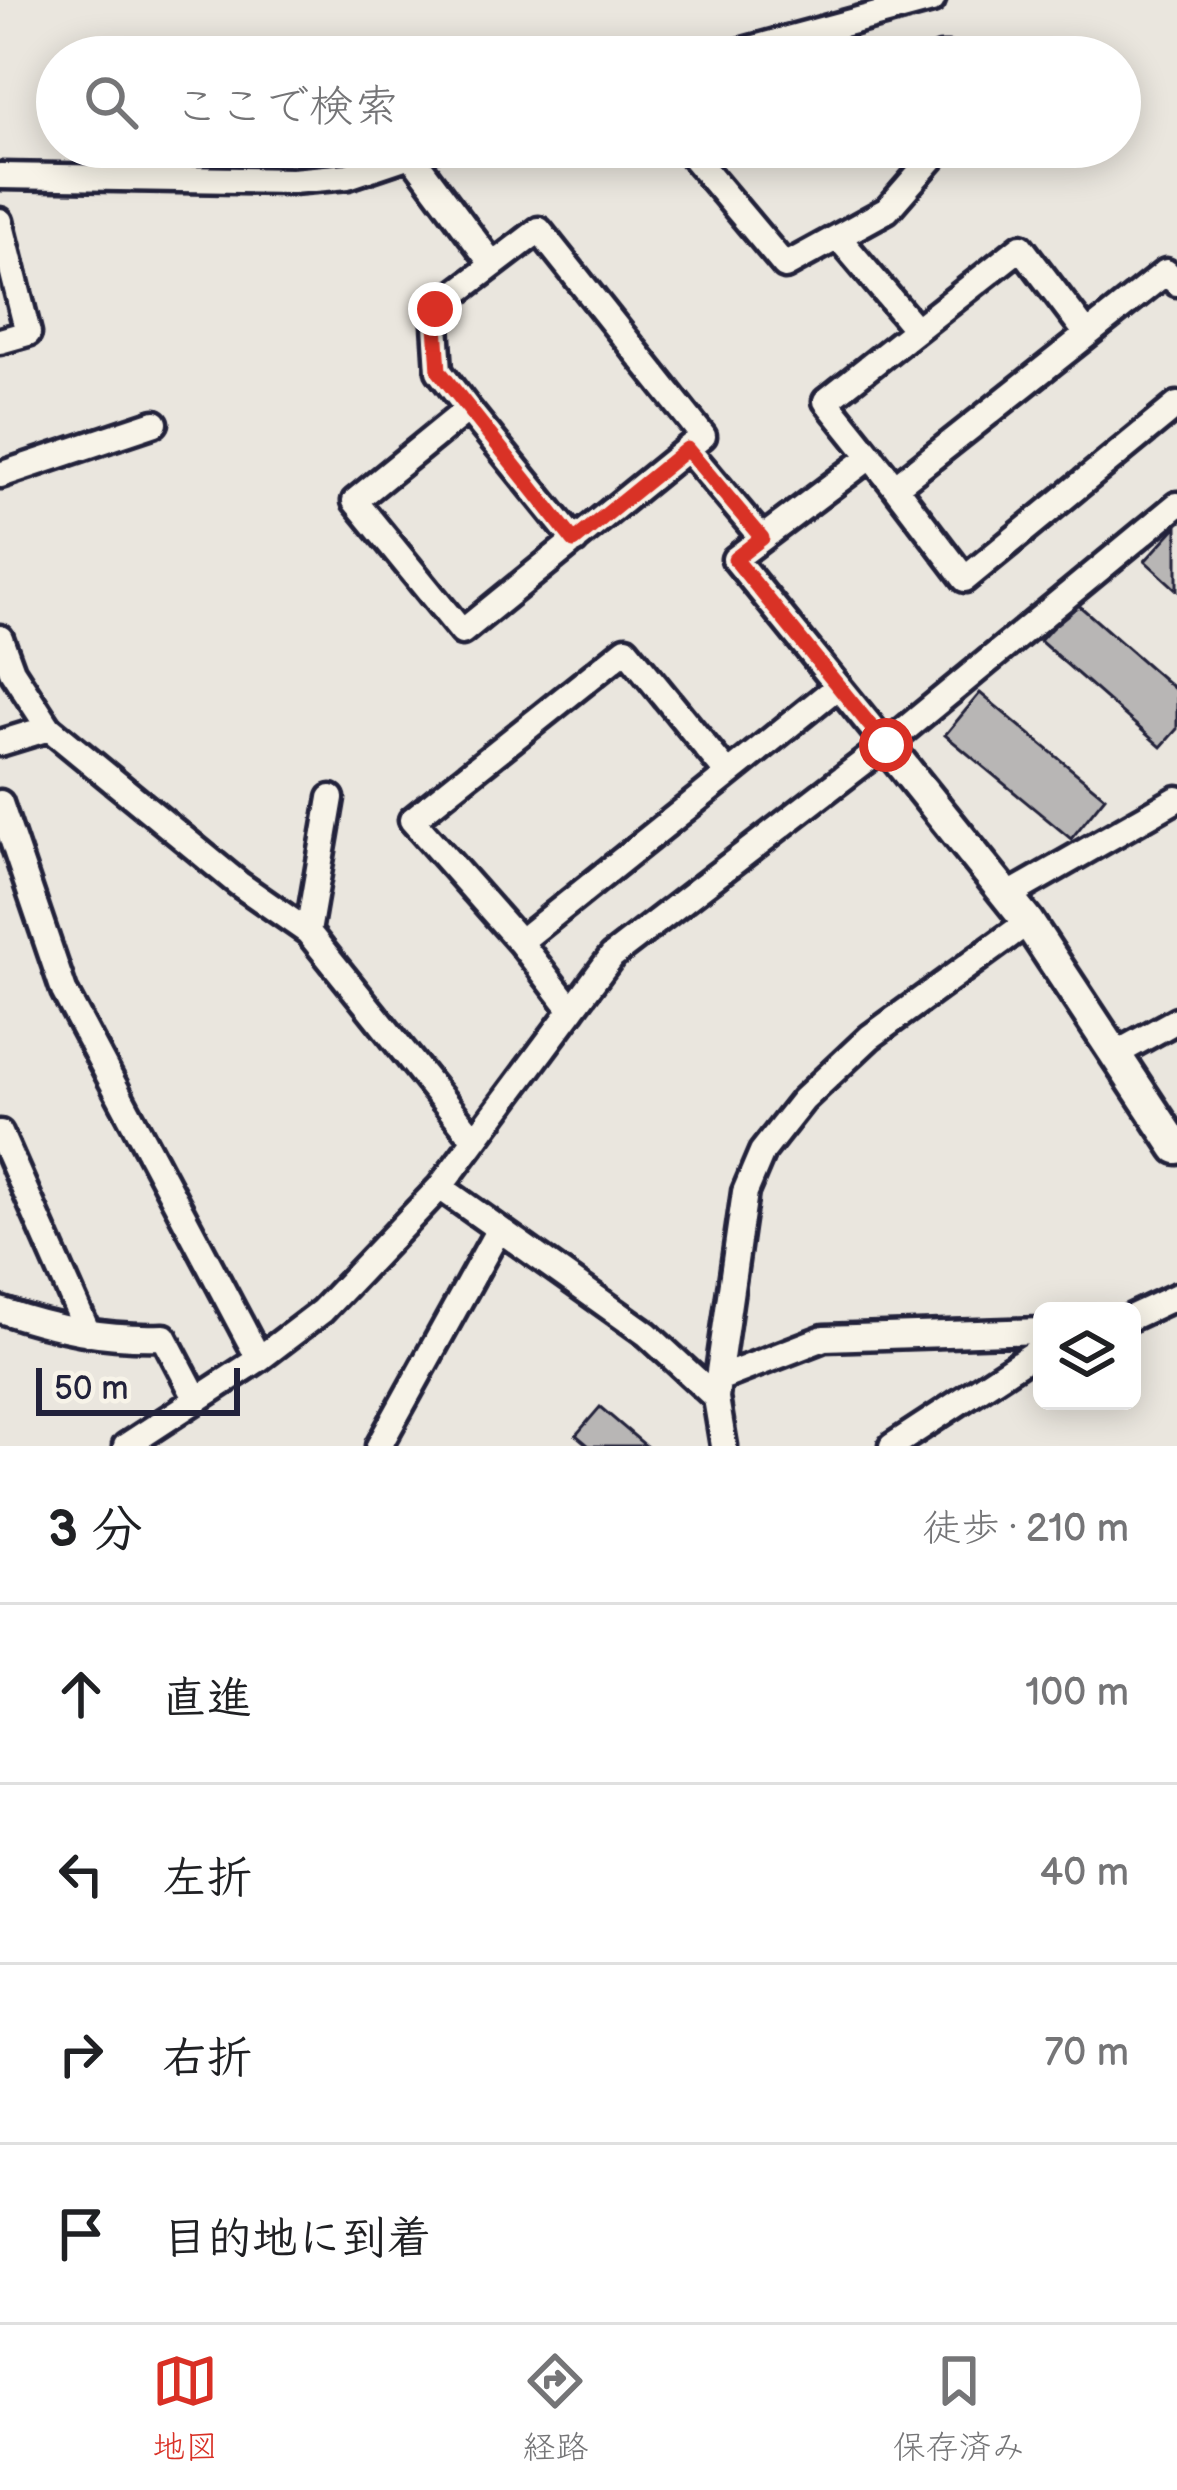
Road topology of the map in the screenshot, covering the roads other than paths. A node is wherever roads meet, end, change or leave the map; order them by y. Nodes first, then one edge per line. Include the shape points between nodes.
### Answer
1 (932, 0) edge
2 (799, 36) edge
3 (372, 168) edge
4 (433, 168) edge
5 (703, 168) edge
6 (923, 168) edge
7 (0, 176) edge
8 (0, 220) edge
9 (838, 237) junction
10 (493, 265) junction
11 (1177, 283) edge
12 (915, 328) junction
13 (1087, 334) junction
14 (0, 341) edge
15 (1177, 405) edge
16 (469, 409) junction
17 (155, 423) dead end
18 (687, 449) junction
19 (871, 456) junction
20 (0, 476) edge
21 (896, 487) junction
22 (1177, 505) edge
23 (762, 538) junction
24 (574, 541) junction
25 (0, 638) edge
26 (838, 686) junction
27 (49, 728) junction
28 (0, 743) edge
29 (886, 745) junction
30 (728, 774) junction
31 (331, 798) dead end
32 (1177, 799) edge
33 (0, 803) edge
34 (1007, 896) junction
35 (1028, 922) junction
36 (308, 932) junction
37 (520, 942) junction
38 (572, 1010) junction
39 (1177, 1020) edge
40 (1117, 1053) junction
41 (0, 1133) edge
42 (475, 1139) junction
43 (1177, 1148) edge
44 (440, 1187) junction
45 (499, 1228) junction
46 (1177, 1296) edge
47 (0, 1310) edge
48 (1141, 1313) edge
49 (1033, 1331) edge
50 (88, 1334) junction
51 (1033, 1354) edge
52 (259, 1359) junction
53 (717, 1388) junction
54 (197, 1400) junction
55 (126, 1446) edge
56 (379, 1446) edge
57 (724, 1446) edge
58 (892, 1446) edge

1 - 2 street
3 - 7 street via 292,181
4 - 10 street
5 - 9 street via 785,266
6 - 9 street via 886,209
8 - 14 street via 28,333
9 - 12 street
10 - 16 street via 435,309 439,371
10 - 18 street via 539,230 703,436
11 - 13 street via 1166,272
12 - 13 street via 1021,247
12 - 19 street via 826,401
13 - 21 street
15 - 21 street via 965,579
16 - 24 street
16 - 24 street via 355,501 462,632
17 - 20 street
18 - 23 street
18 - 24 street
19 - 21 street
19 - 23 street
22 - 29 street
23 - 26 street via 735,559
25 - 27 street
26 - 29 street
26 - 30 street
27 - 28 street
27 - 36 street
29 - 34 street
29 - 38 street via 612,956
30 - 37 street
30 - 37 street via 626,650 412,820
31 - 36 street
32 - 34 street
33 - 52 street via 64,991
34 - 35 street
35 - 40 street
35 - 53 street via 870,1037 762,1152 745,1192
36 - 42 street
37 - 38 street
38 - 42 street
39 - 40 street
40 - 43 street
41 - 50 street
42 - 44 street
44 - 45 street
44 - 52 street via 322,1311
45 - 53 street
45 - 56 street
46 - 48 street
47 - 50 street
49 - 53 street via 824,1338
50 - 54 street via 164,1337
51 - 58 street
52 - 54 street
53 - 57 street
54 - 55 street

